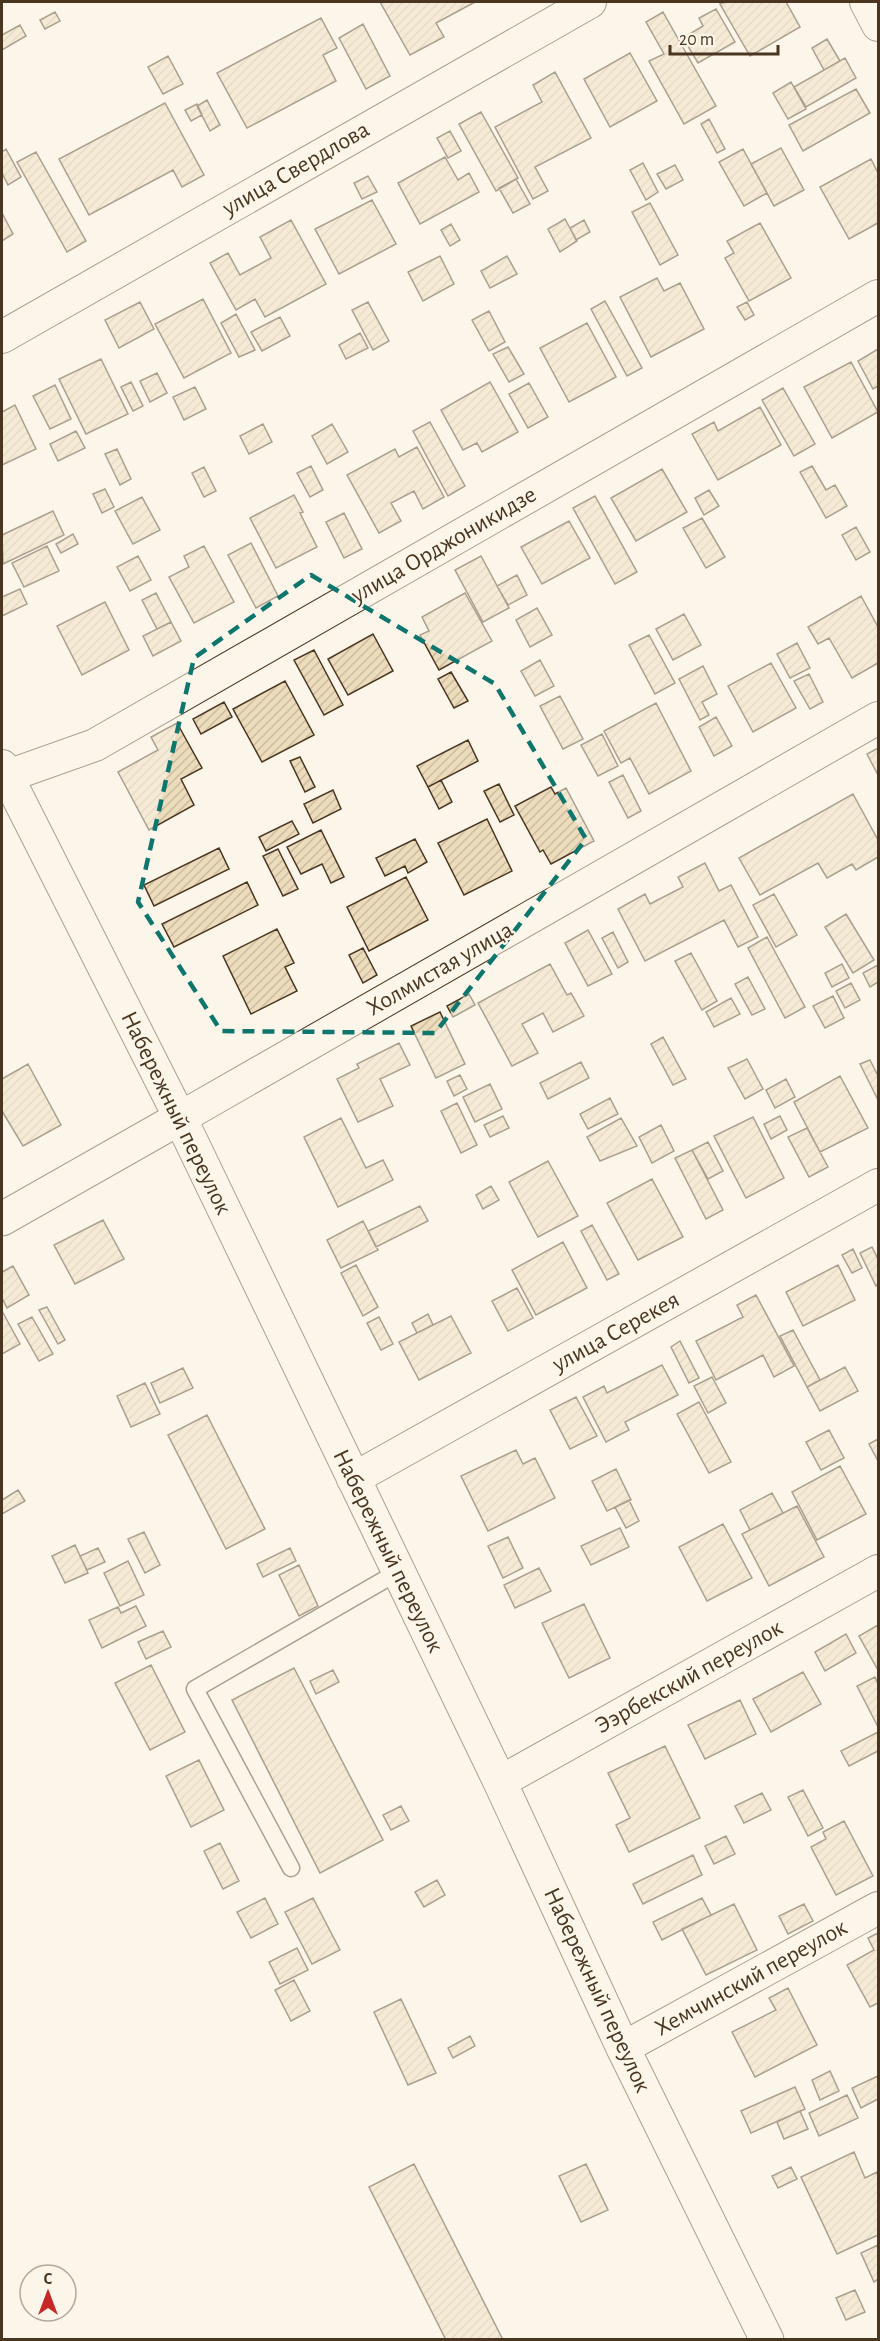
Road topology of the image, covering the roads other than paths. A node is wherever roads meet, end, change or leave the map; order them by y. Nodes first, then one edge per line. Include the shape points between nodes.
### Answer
1 (590, 2) edge
2 (866, 2) edge
3 (879, 25) edge
4 (879, 296) edge
5 (2, 337) edge
6 (879, 718) edge
7 (3, 773) edge
8 (180, 1118) junction
9 (879, 1185) edge
10 (2, 1219) edge
11 (353, 1479) junction
12 (879, 1571) edge
13 (398, 1572) junction
14 (500, 1782) junction
15 (291, 1869) dead end
16 (879, 1908) edge
17 (622, 2048) junction
18 (767, 2340) edge

1 - 5 street, улица Свердлова
2 - 3 street
4 - 7 street, улица Орджоникидзе via 95,745
6 - 8 street, Холмистая улица
7 - 8 street, Набережный переулок
8 - 10 street, Холмистая улица
8 - 11 street, Набережный переулок
9 - 11 street, улица Серекея
11 - 13 street, Набережный переулок
12 - 14 street, Ээрбекский переулок
13 - 14 street, Набережный переулок
13 - 15 lane via 195,1689
14 - 17 street, Набережный переулок
16 - 17 street, Хемчинский переулок
17 - 18 street, Набережный переулок

